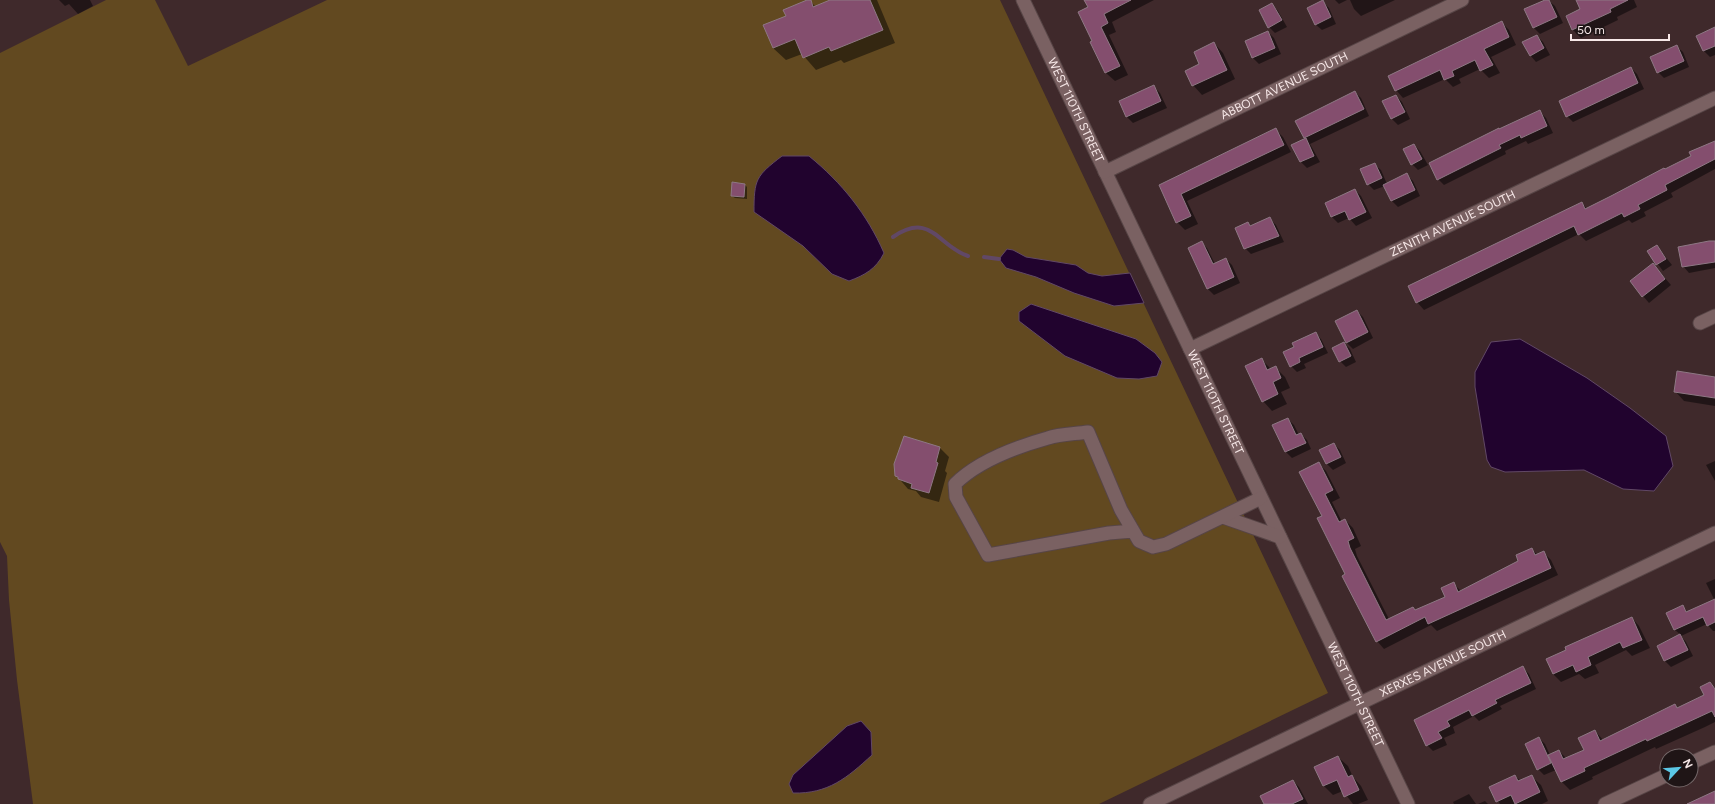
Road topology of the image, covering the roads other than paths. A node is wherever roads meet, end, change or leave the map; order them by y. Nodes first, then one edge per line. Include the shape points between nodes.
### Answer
1 (1023, 0) edge
2 (1461, 0) edge
3 (1715, 98) edge
4 (1105, 172) junction
5 (1715, 316) edge
6 (1700, 323) dead end
7 (1190, 349) junction
8 (1262, 498) junction
9 (1223, 517) junction
10 (1133, 531) junction
11 (1715, 534) edge
12 (1280, 536) junction
13 (1359, 702) junction
14 (1715, 752) edge
15 (1699, 759) edge
16 (1659, 779) edge
17 (1150, 804) edge
18 (1408, 804) edge
19 (1605, 804) edge

1 - 4 street, WEST 110TH STREET
2 - 4 street, ABBOTT AVENUE SOUTH
3 - 7 street, ZENITH AVENUE SOUTH
4 - 7 street, WEST 110TH STREET
5 - 6 street
7 - 8 street, WEST 110TH STREET
8 - 9 street
8 - 12 street, WEST 110TH STREET
9 - 10 street via 1166,544 1153,547 1139,541
9 - 12 street
10 - 10 street via 1121,510 1088,432 1049,437 1006,453 966,473 955,484 956,497 988,555
11 - 13 street, XERXES AVENUE SOUTH
12 - 13 street, WEST 110TH STREET
13 - 17 street, XERXES AVENUE SOUTH
13 - 18 street, WEST 110TH STREET
14 - 15 street
16 - 19 street

